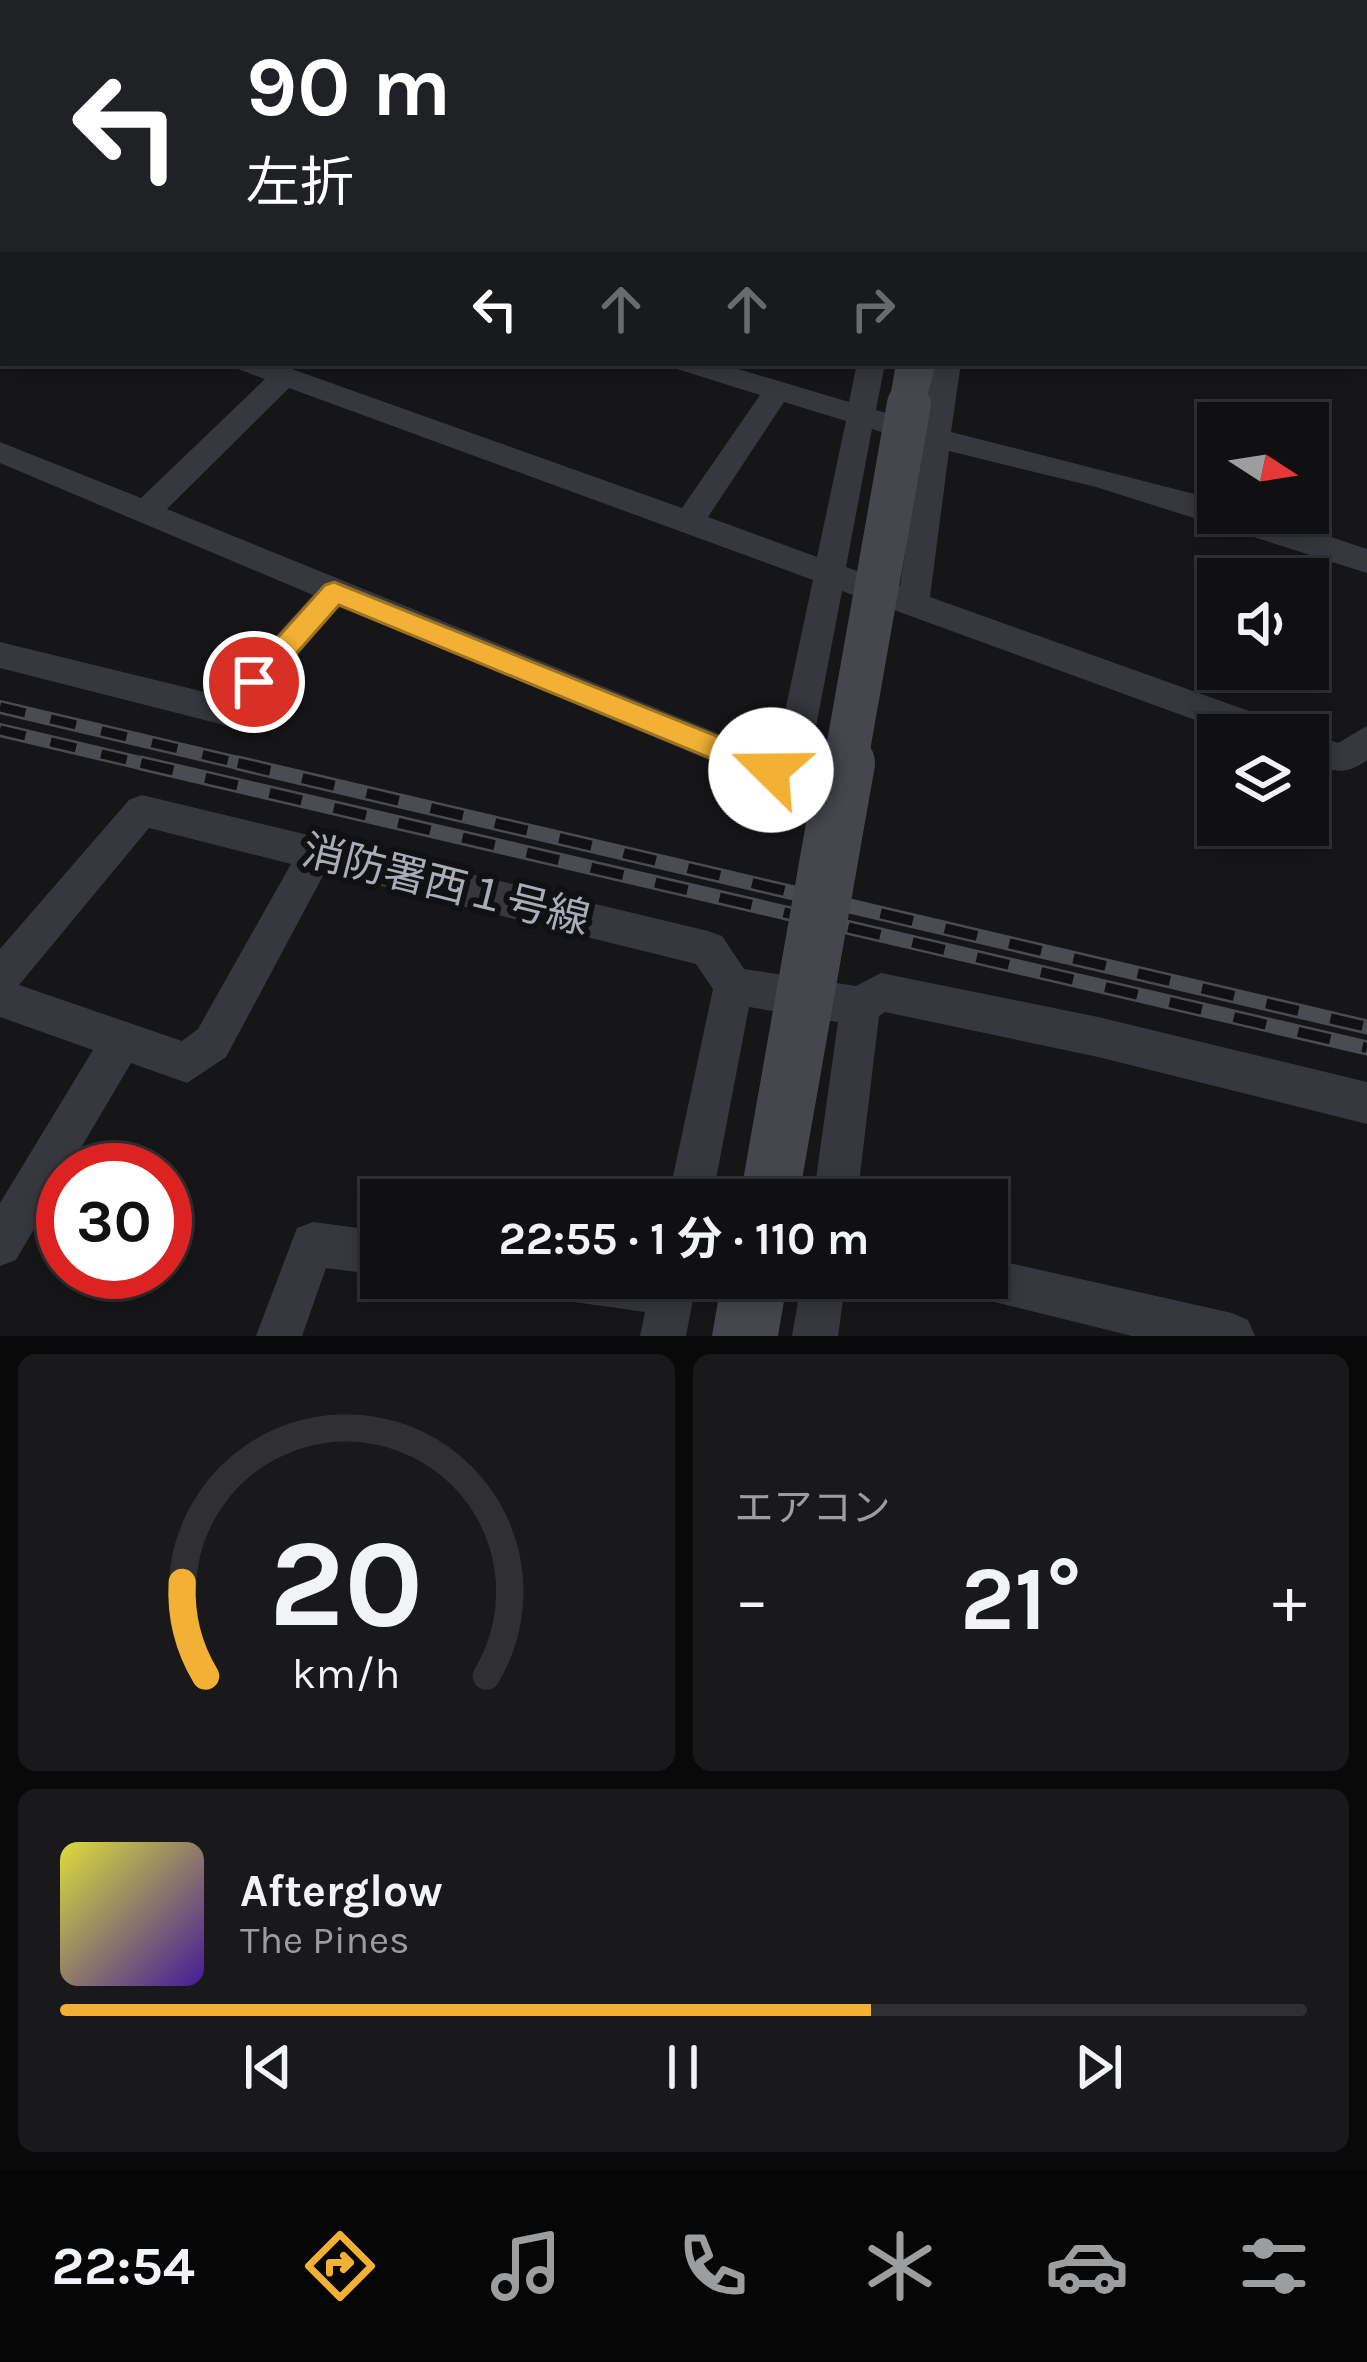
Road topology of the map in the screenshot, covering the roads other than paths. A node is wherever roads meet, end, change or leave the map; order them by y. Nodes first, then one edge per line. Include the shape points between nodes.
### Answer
1 (257, 366) edge
2 (697, 366) edge
3 (873, 366) edge
4 (944, 366) edge
5 (285, 376) junction
6 (777, 391) junction
7 (905, 405) edge
8 (0, 452) edge
9 (1197, 505) edge
10 (146, 512) junction
11 (688, 524) junction
12 (1287, 534) edge
13 (1367, 561) edge
14 (826, 573) junction
15 (334, 592) junction
16 (913, 603) junction
17 (0, 655) edge
18 (1218, 714) edge
19 (1367, 741) edge
20 (1329, 754) edge
21 (316, 854) junction
22 (0, 978) edge
23 (733, 986) junction
24 (0, 998) edge
25 (860, 1006) junction
26 (122, 1040) junction
27 (1367, 1103) edge
28 (694, 1179) edge
29 (773, 1179) edge
30 (838, 1179) edge
31 (0, 1244) edge
32 (360, 1250) edge
33 (1008, 1285) edge
34 (751, 1299) edge
35 (820, 1299) edge
36 (279, 1336) edge
37 (745, 1336) edge
38 (814, 1336) edge
39 (1232, 1336) edge

1 - 5 street
2 - 6 street
3 - 7 street
4 - 7 street
5 - 10 street
5 - 11 street
6 - 7 street
6 - 11 street
7 - 9 street
7 - 14 street
7 - 16 street
7 - 29 street, bridge
8 - 10 street
10 - 15 street
11 - 14 street
12 - 13 street
14 - 15 street via 793,758 771,770
14 - 16 street
15 - 17 street via 228,712
16 - 18 street
19 - 20 street via 1342,759
21 - 22 street, 消防署西１号線 via 142,811
21 - 23 street, 消防署西１号線 via 708,949
21 - 26 street via 212,1043 187,1063
23 - 25 street
23 - 28 street
24 - 26 street
25 - 27 street via 881,992
25 - 30 street
26 - 31 street
32 - 36 street via 313,1244
33 - 39 street
34 - 37 street
35 - 38 street

